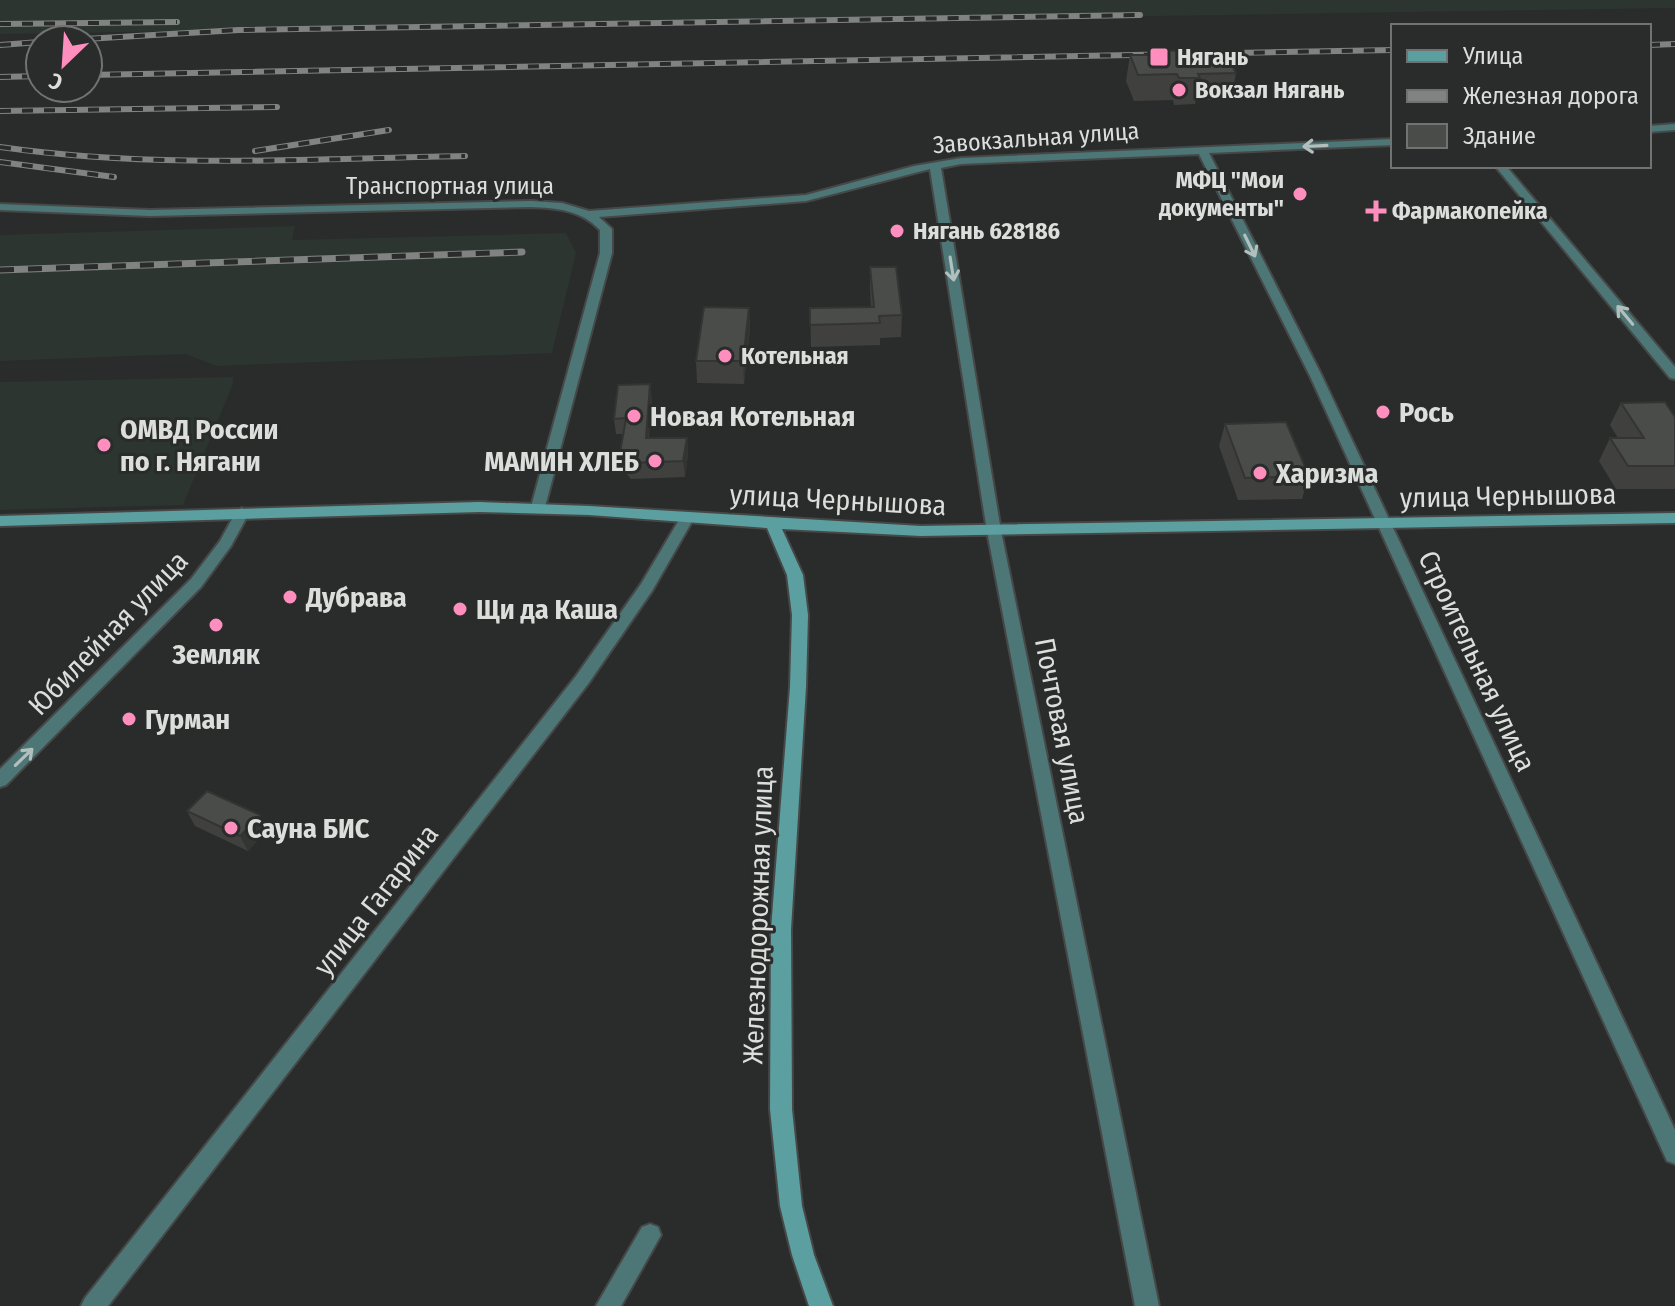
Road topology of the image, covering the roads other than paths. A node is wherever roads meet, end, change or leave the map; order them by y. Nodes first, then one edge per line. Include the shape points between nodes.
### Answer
1 (1675, 127) edge
2 (1651, 129) edge
3 (1391, 142) edge
4 (1203, 151) junction
5 (935, 165) junction
6 (1502, 168) edge
7 (0, 207) edge
8 (589, 214) junction
9 (1675, 375) edge
10 (538, 507) junction
11 (242, 513) junction
12 (687, 518) junction
13 (1675, 518) edge
14 (0, 521) edge
15 (1383, 525) junction
16 (774, 526) junction
17 (994, 531) junction
18 (0, 780) edge
19 (1675, 1154) edge
20 (650, 1235) dead end
21 (93, 1306) edge
22 (608, 1306) edge
23 (821, 1306) edge
24 (1147, 1306) edge

1 - 2 street
3 -> 4 street, Завокзальная улица
4 - 5 street, Завокзальная улица
4 -> 15 street, Строительная улица via 1316,376
5 - 8 street, Завокзальная улица via 806,198
5 -> 17 street, Почтовая улица
9 -> 6 street
7 - 8 street, Транспортная улица via 150,213 531,204
8 - 10 street, Транспортная улица via 606,229 606,253
10 - 11 main road, улица Чернышова
10 - 12 main road, улица Чернышова
11 - 14 main road, улица Чернышова
18 -> 11 street, Юбилейная улица via 196,583
12 - 16 main road, улица Чернышова
12 - 21 street, улица Гагарина via 582,680
13 - 15 main road, улица Чернышова
15 - 17 main road, улица Чернышова
15 - 19 street, Строительная улица
16 - 17 main road, улица Чернышова
16 - 23 main road, Железнодорожная улица via 795,575 800,615 781,929 781,1109 791,1206
17 - 24 street, Почтовая улица
20 - 22 street

